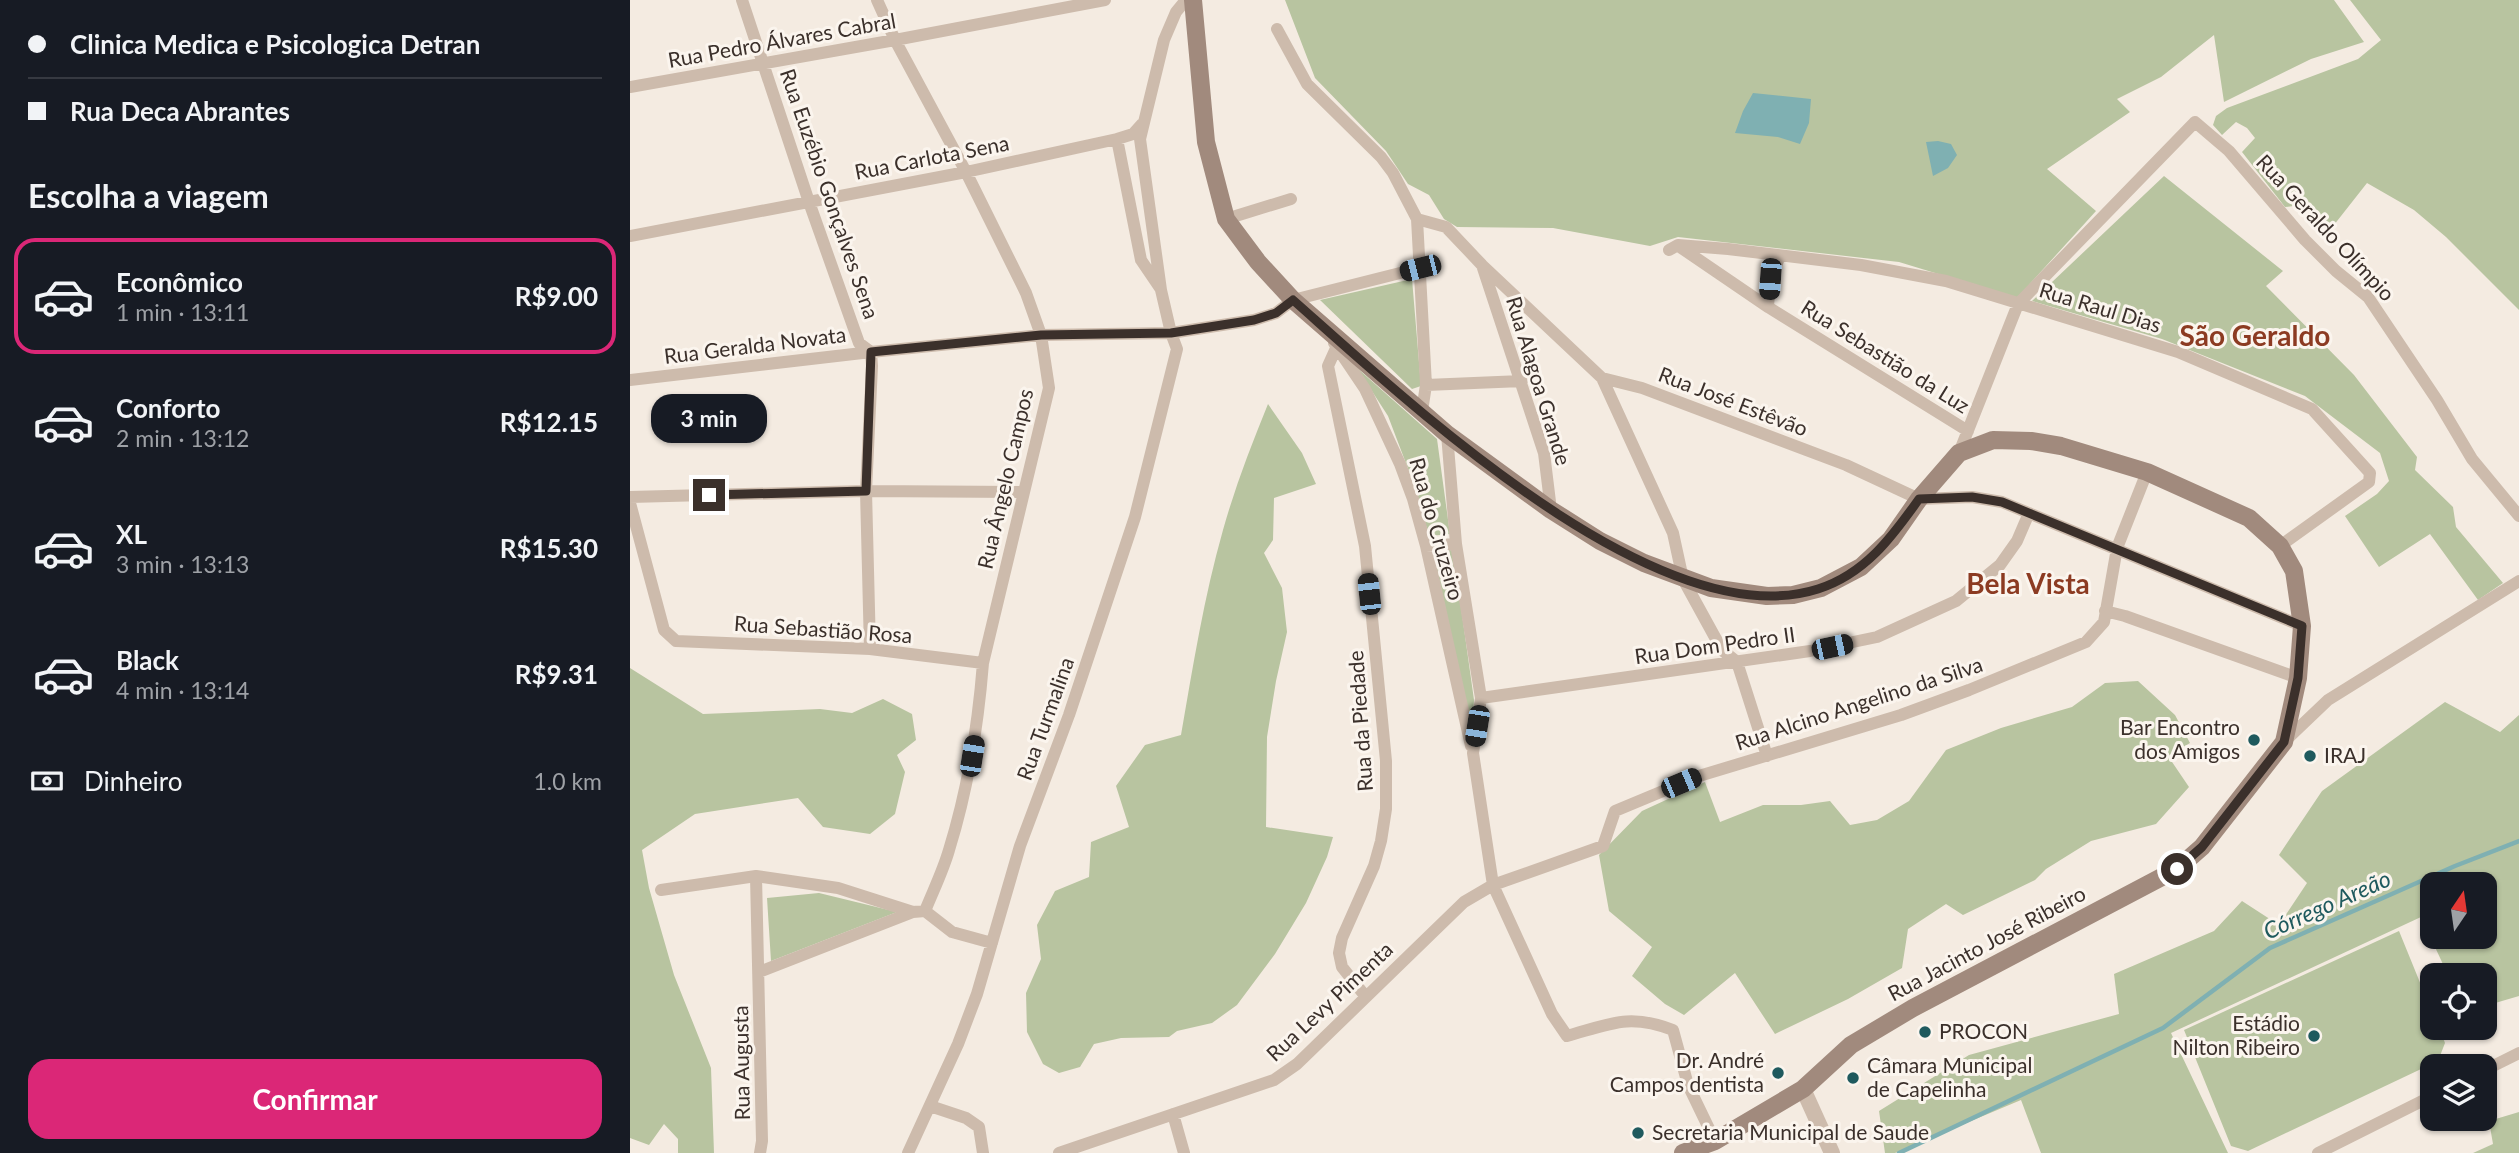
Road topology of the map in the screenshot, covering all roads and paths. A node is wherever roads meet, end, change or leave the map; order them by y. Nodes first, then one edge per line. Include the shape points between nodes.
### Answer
1 (742, 0) edge
2 (877, 0) edge
3 (1105, 0) edge
4 (1186, 0) edge
5 (1193, 0) edge
6 (1277, 29) dead end
7 (895, 40) junction
8 (765, 63) junction
9 (630, 87) edge
10 (1142, 124) junction
11 (1117, 139) junction
12 (1140, 139) junction
13 (966, 172) junction
14 (1291, 199) dead end
15 (809, 202) junction
16 (1226, 219) junction
17 (1417, 219) junction
18 (630, 236) edge
19 (1673, 248) joint
20 (1728, 249) junction
21 (1780, 256) junction
22 (1482, 265) junction
23 (1420, 268) junction
24 (1718, 273) junction
25 (1161, 290) junction
26 (1293, 300) junction
27 (2018, 304) junction
28 (1768, 307) junction
29 (1327, 330) junction
30 (1171, 333) junction
31 (1041, 335) junction
32 (1337, 346) junction
33 (871, 352) junction
34 (1602, 378) junction
35 (630, 380) edge
36 (1522, 381) junction
37 (1426, 385) junction
38 (1422, 411) junction
39 (1968, 432) junction
40 (1447, 434) junction
41 (1959, 453) junction
42 (2147, 472) junction
43 (866, 491) junction
44 (1024, 492) junction
45 (630, 497) edge
46 (1919, 499) junction
47 (630, 503) edge
48 (1552, 510) junction
49 (2029, 513) junction
50 (2519, 516) edge
51 (1456, 544) junction
52 (1426, 546) junction
53 (2280, 546) junction
54 (2117, 548) junction
55 (1684, 579) junction
56 (2519, 581) edge
57 (2105, 611) junction
58 (2302, 626) junction
59 (870, 649) junction
60 (1737, 662) junction
61 (983, 663) junction
62 (2298, 678) junction
63 (1482, 698) junction
64 (2284, 742) junction
65 (1473, 753) junction
66 (1767, 756) junction
67 (756, 876) junction
68 (1493, 885) junction
69 (660, 890) dead end
70 (919, 911) junction
71 (992, 943) junction
72 (759, 972) junction
73 (1366, 997) junction
74 (2519, 1053) edge
75 (2497, 1064) edge
76 (1803, 1089) junction
77 (2420, 1102) edge
78 (930, 1106) junction
79 (1173, 1114) junction
80 (1715, 1142) junction
81 (1090, 1148) edge
82 (760, 1153) edge
83 (908, 1153) edge
84 (983, 1153) edge
85 (1059, 1153) edge
86 (1184, 1153) edge
87 (1683, 1153) edge
88 (1832, 1153) edge
89 (2318, 1153) edge

1 - 8 street, Rua Euzébio Gonçalves Sena
2 - 7 street, Rua Ângelo Campos
3 - 7 street, Rua Pedro Álvares Cabral
4 - 10 street, Rua Turmalina via 1164,40
5 - 16 main road via 1206,142
6 - 17 street via 1307,84 1381,157
7 - 8 street, Rua Pedro Álvares Cabral
7 - 13 street, Rua Ângelo Campos
8 - 9 street, Rua Pedro Álvares Cabral
8 - 15 street, Rua Euzébio Gonçalves Sena
10 - 11 street via 1133,134
10 - 12 street, Rua Turmalina
11 - 12 street
11 - 13 street, Rua Carlota Sena
11 - 25 street, Rua Turmalina via 1141,260
12 - 25 street, Rua Turmalina
13 - 15 street, Rua Carlota Sena
13 - 31 street, Rua Ângelo Campos via 1026,293
14 - 16 street
15 - 18 street, Rua Carlota Sena
15 - 33 street, Rua Euzébio Gonçalves Sena via 859,343
16 - 26 main road
17 - 22 street, Rua José Estêvão via 1447,227
17 - 23 street
19 - 20 street, Rua Raul Dias
19 - 24 street, Rua Sebastião da Luz
20 - 21 street, Rua Raul Dias
20 - 24 street via 1719,259
21 - 27 street, Rua Raul Dias via 1946,281
21 - 28 street via 1770,279
22 - 34 street, Rua José Estêvão
22 - 36 street, Rua Alagoa Grande
23 - 26 street, Rua Geralda Novata
23 - 37 street
24 - 28 street, Rua Sebastião da Luz
25 - 30 street, Rua Turmalina
26 - 29 main road
26 - 30 street, Rua Geralda Novata via 1276,313 1254,320
27 - 39 street
27 - 50 street, Rua Geraldo Olímpio via 2195,122 2229,151 2305,240 2368,297 2472,459
27 - 53 street, Rua Raul Dias via 2178,352 2312,409 2370,473 2369,482
28 - 39 street, Rua Sebastião da Luz
29 - 32 street, Rua do Cruzeiro
29 - 38 main road
30 - 31 street, Rua Geralda Novata
30 - 71 street, Rua Turmalina via 1177,349 1135,517 1020,846
31 - 33 street, Rua Geralda Novata
31 - 44 street, Rua Ângelo Campos via 1049,387
32 - 52 street, Rua do Cruzeiro via 1365,389 1400,464
32 - 73 street, Rua da Piedade via 1328,366 1364,546 1386,761 1381,841 1339,953 1342,967
33 - 35 street, Rua Geralda Novata
33 - 43 street, Rua Euzébio Gonçalves Sena
34 - 46 street, Rua José Estêvão via 1642,388 1846,465
34 - 55 street via 1673,533
36 - 37 street
36 - 48 street, Rua Alagoa Grande via 1544,453
37 - 38 street
38 - 40 main road
39 - 41 street
40 - 48 main road
40 - 51 street, Rua do Cruzeiro
41 - 42 main road via 1993,440 2031,441
41 - 46 main road
42 - 53 main road via 2249,518
42 - 54 street, Rua Alcino Angelino da Silva
43 - 44 street
43 - 45 street
43 - 59 street, Rua Euzébio Gonçalves Sena
44 - 61 street, Rua Ângelo Campos
46 - 49 street, Rua José Estêvão via 1972,497
46 - 55 main road via 1891,539 1861,567 1821,588 1767,596
47 - 59 street, Rua Sebastião Rosa via 664,630 670,637 682,642
48 - 55 main road via 1600,541
49 - 54 street, Rua José Estêvão
49 - 60 street, Rua Dom Pedro II via 2000,565 1955,601 1877,637
51 - 52 street
51 - 63 street, Rua do Cruzeiro
52 - 65 street, Rua do Cruzeiro
53 - 58 main road via 2294,571
54 - 57 street, Rua Alcino Angelino da Silva
54 - 58 street, Rua José Estêvão
55 - 60 street via 1722,650
56 - 64 street via 2328,701
57 - 62 street
57 - 66 street, Rua Alcino Angelino da Silva via 2104,622 2086,642 1901,715
58 - 62 main road
59 - 61 street, Rua Sebastião Rosa
60 - 63 street, Rua Dom Pedro II
60 - 66 street
61 - 70 street, Rua Ângelo Campos via 963,800 949,852
62 - 64 main road
63 - 65 street, Rua do Cruzeiro
64 - 76 main road, Rua Jacinto José Ribeiro via 2202,847 2177,869 1851,1045
65 - 68 street, Rua do Cruzeiro
66 - 68 street, Rua Alcino Angelino da Silva via 1699,776 1615,811 1603,846
67 - 69 street
67 - 70 street via 838,888
67 - 72 street, Rua Augusta
68 - 73 street, Rua Levy Pimenta via 1464,902
68 - 80 street, Rua do Cruzeiro via 1552,1014 1567,1036 1625,1020 1649,1021 1673,1030 1688,1085
70 - 71 street via 952,932
70 - 72 street
71 - 78 street, Rua Turmalina via 963,1031
72 - 82 street, Rua Augusta
73 - 79 street, Rua Levy Pimenta via 1297,1064 1274,1080
74 - 75 street
76 - 80 main road, Rua Jacinto José Ribeiro
76 - 88 street
77 - 89 street
78 - 83 street, Rua Turmalina
78 - 84 street via 979,1127
79 - 81 street, Rua Levy Pimenta
79 - 86 street
80 - 87 main road, Rua Jacinto José Ribeiro
81 - 85 street, Rua Levy Pimenta

